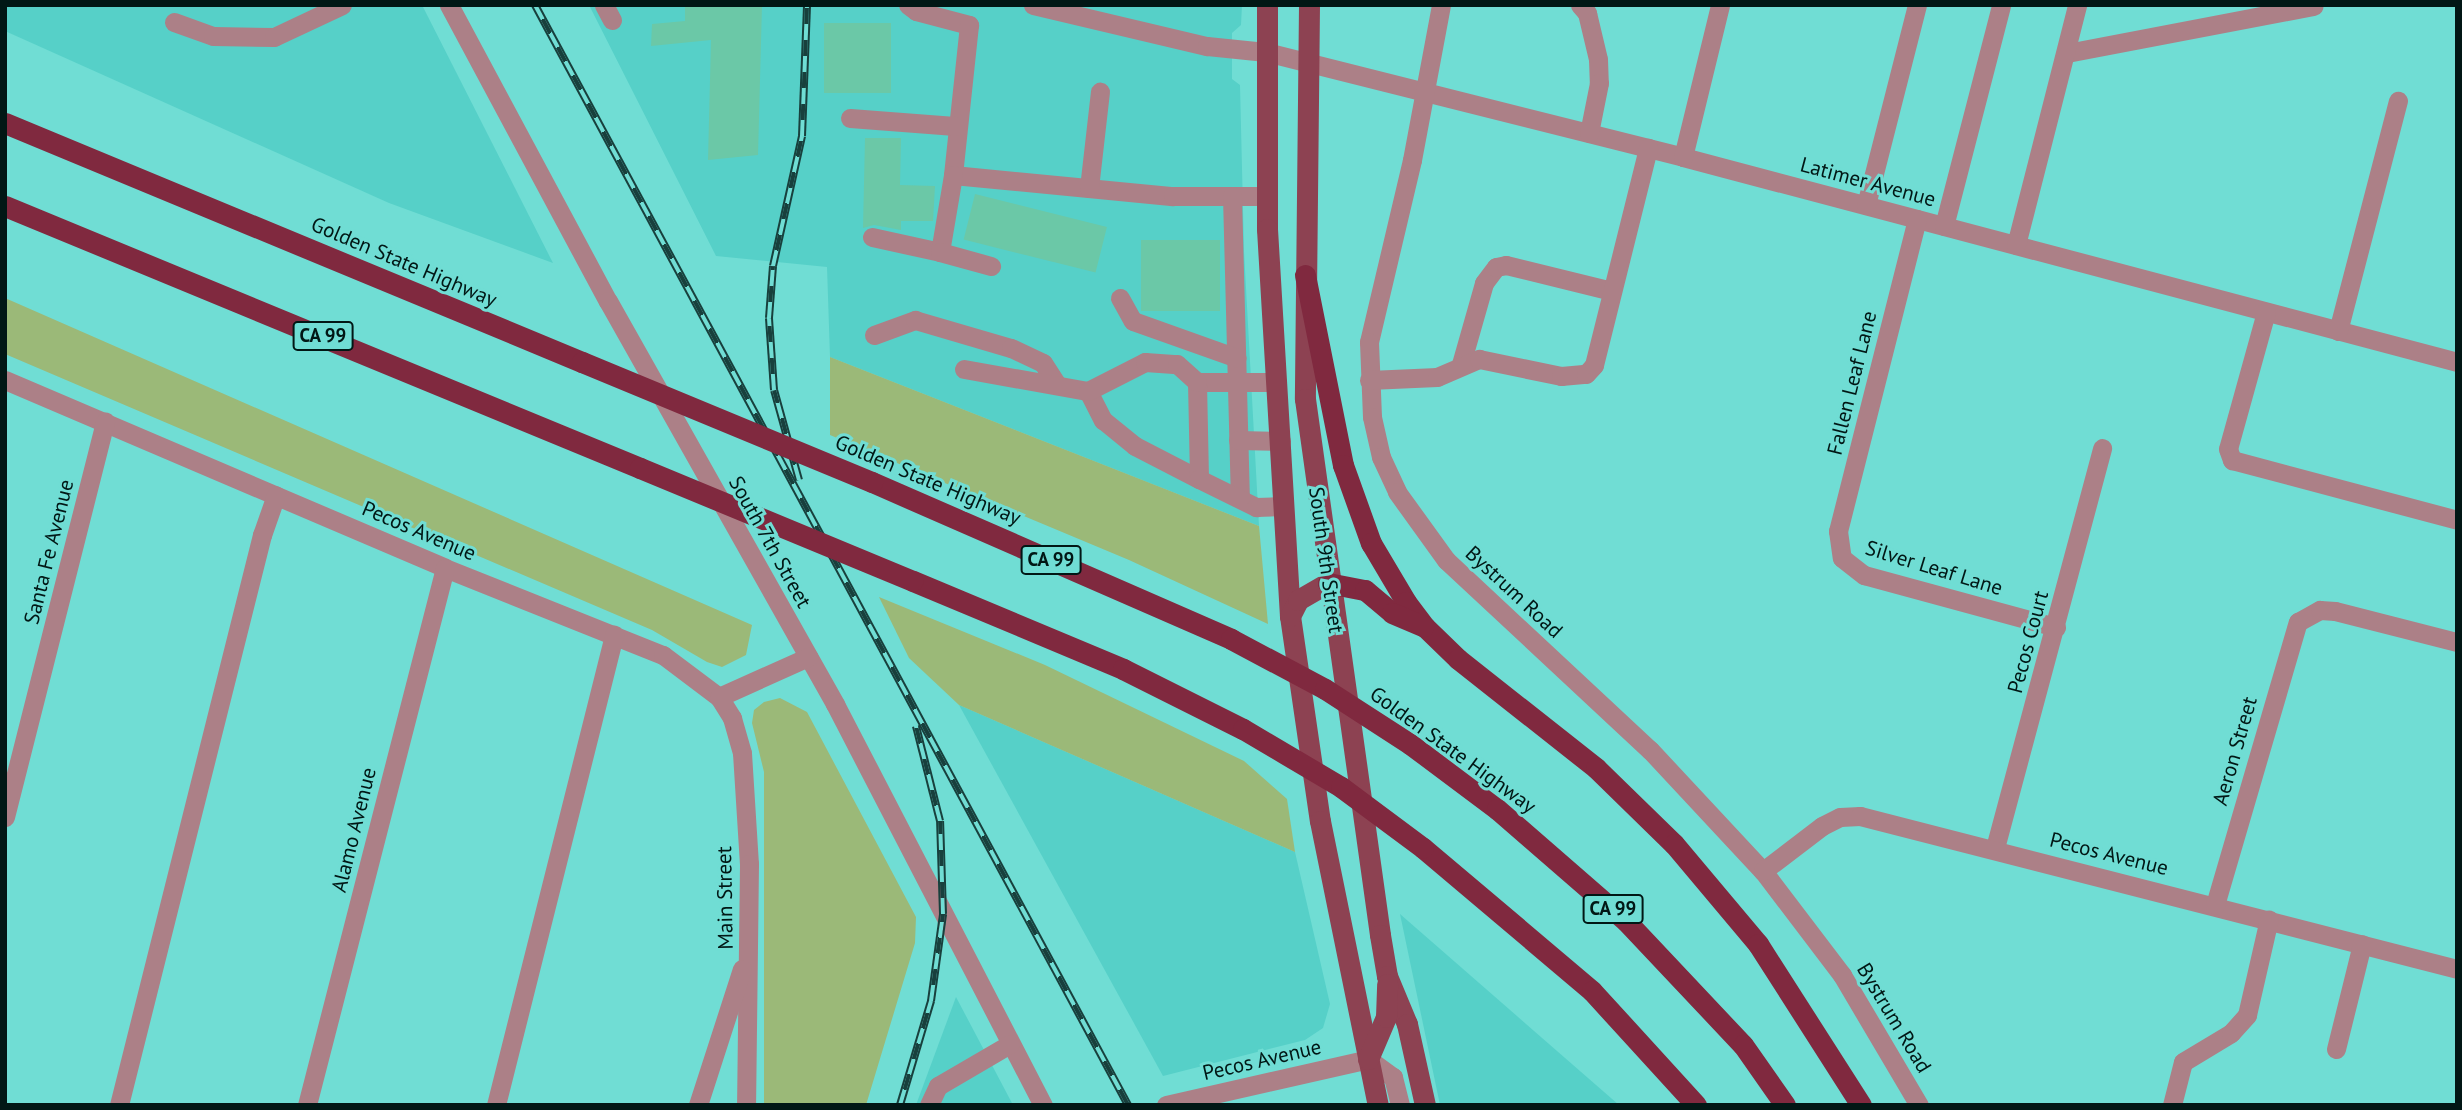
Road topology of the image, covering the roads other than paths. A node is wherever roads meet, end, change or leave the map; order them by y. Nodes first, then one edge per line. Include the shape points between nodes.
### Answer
1 (342, 5) edge
2 (449, 5) edge
3 (908, 5) edge
4 (1032, 5) edge
5 (1267, 5) edge
6 (1309, 5) edge
7 (1441, 5) edge
8 (1720, 5) edge
9 (1917, 5) edge
10 (2001, 5) edge
11 (2077, 5) edge
12 (2314, 6) edge
13 (1583, 9) edge
14 (174, 22) dead end
15 (1266, 52) junction
16 (2067, 53) junction
17 (1308, 64) junction
18 (1100, 92) dead end
19 (1423, 92) junction
20 (2398, 101) dead end
21 (850, 118) dead end
22 (5, 123) edge
23 (955, 126) junction
24 (1589, 133) junction
25 (1648, 148) junction
26 (1683, 157) junction
27 (953, 175) junction
28 (1089, 188) junction
29 (1232, 196) junction
30 (1267, 196) junction
31 (1866, 205) junction
32 (5, 206) edge
33 (1916, 219) junction
34 (1944, 226) junction
35 (872, 237) dead end
36 (2015, 245) junction
37 (940, 252) junction
38 (991, 266) dead end
39 (1305, 275) junction
40 (1612, 291) junction
41 (1120, 298) dead end
42 (2266, 312) junction
43 (2338, 331) junction
44 (874, 335) dead end
45 (1237, 358) junction
46 (2457, 362) edge
47 (1461, 364) junction
48 (964, 369) dead end
49 (5, 380) edge
50 (1369, 380) junction
51 (1237, 381) junction
52 (1197, 382) junction
53 (1277, 382) junction
54 (1056, 383) junction
55 (1088, 391) junction
56 (105, 421) junction
57 (1238, 440) junction
58 (1281, 440) junction
59 (2102, 448) dead end
60 (1199, 479) junction
61 (276, 495) junction
62 (1241, 498) junction
63 (1284, 506) junction
64 (2457, 520) edge
65 (1842, 558) joint
66 (445, 568) junction
67 (1328, 583) junction
68 (1290, 616) junction
69 (1425, 627) junction
70 (2056, 627) junction
71 (614, 635) junction
72 (2457, 642) edge
73 (808, 657) junction
74 (719, 697) junction
75 (5, 817) edge
76 (1995, 848) junction
77 (1763, 872) junction
78 (2215, 905) junction
79 (2269, 919) junction
80 (2362, 944) junction
81 (749, 948) junction
82 (2457, 969) edge
83 (1387, 976) junction
84 (1010, 1044) junction
85 (2336, 1049) dead end
86 (1368, 1059) junction
87 (119, 1105) edge
88 (307, 1105) edge
89 (496, 1105) edge
90 (698, 1105) edge
91 (746, 1105) edge
92 (929, 1105) edge
93 (1043, 1105) edge
94 (1166, 1105) edge
95 (1378, 1105) edge
96 (1400, 1105) edge
97 (1425, 1105) edge
98 (1696, 1105) edge
99 (1785, 1105) edge
100 (1861, 1105) edge
101 (1919, 1105) edge
102 (2172, 1105) edge

1 - 14 street via 274,37 213,36
2 - 73 street, South 7th Street
3 - 23 street via 969,25
4 - 15 street, Latimer Avenue via 1207,46
5 - 15 main road, South 9th Street
6 - 17 main road, South 9th Street
7 - 19 street, Bystrum Road
8 - 26 street
9 - 31 street
10 - 34 street
11 - 16 street
12 - 16 street
13 - 24 street via 1598,59 1598,90
15 - 17 street, Latimer Avenue
15 - 30 main road, South 9th Street
16 - 36 street
17 - 19 street, Latimer Avenue
17 - 39 main road, South 9th Street
18 - 28 street
19 - 24 street, Latimer Avenue
19 - 50 street, Bystrum Road via 1412,160 1377,298
20 - 43 street
21 - 23 street
22 - 99 highway, Golden State Highway / CA 99, bridge via 872,482 1231,639 1325,690 1410,744 1563,863 1626,921 1743,1045
23 - 27 street
24 - 25 street, Latimer Avenue
25 - 26 street, Latimer Avenue
25 - 40 street
26 - 31 street, Latimer Avenue
27 - 28 street
27 - 37 street
28 - 29 street
29 - 30 street
29 - 45 street
30 - 53 main road, South 9th Street
31 - 33 street, Latimer Avenue
32 - 98 highway, CA 99, bridge via 1123,669 1243,729 1341,787 1423,848 1591,990
33 - 34 street, Latimer Avenue
33 - 65 street, Fallen Leaf Lane via 1838,531
34 - 36 street, Latimer Avenue
35 - 37 street
36 - 42 street, Latimer Avenue
37 - 38 street
39 - 67 main road, South 9th Street via 1305,399
39 - 69 highway via 1338,444 1355,505 1377,554
40 - 47 street via 1594,365 1586,374 1561,376 1479,359
40 - 47 street via 1506,265 1496,267 1484,284
41 - 45 street via 1133,321
42 - 43 street, Latimer Avenue
42 - 64 street via 2228,449 2232,460
43 - 46 street, Latimer Avenue
44 - 54 street via 915,320 1011,348 1043,363
45 - 51 street
47 - 50 street via 1414,381
48 - 54 street
49 - 56 street, Pecos Avenue
50 - 77 street, Bystrum Road via 1381,457 1397,492 1431,541 1650,750
51 - 52 street
51 - 53 street
51 - 57 street
52 - 55 street via 1177,364 1145,362
52 - 60 street
53 - 58 main road, South 9th Street
54 - 55 street
55 - 60 street via 1103,420 1135,446
56 - 61 street, Pecos Avenue
56 - 75 street, Santa Fe Avenue
57 - 58 street
57 - 62 street
58 - 63 main road, South 9th Street
59 - 70 street, Pecos Court
60 - 62 street
61 - 66 street, Pecos Avenue
61 - 87 street via 262,535
62 - 63 street via 1256,507
63 - 68 main road, South 9th Street
65 - 70 street, Silver Leaf Lane via 1864,575
66 - 71 street, Pecos Avenue
66 - 88 street, Alamo Avenue
67 - 68 main road via 1298,600
67 - 69 highway via 1365,590 1392,612
67 - 83 main road, South 9th Street
68 - 86 main road, South 9th Street via 1318,808
69 - 100 highway via 1596,768 1674,844 1758,944
70 - 76 street, Pecos Court
71 - 74 street, Pecos Avenue via 663,655
71 - 89 street
72 - 78 street, Aeron Street via 2334,611 2308,614 2290,637
73 - 74 street
73 - 84 street, South 7th Street
74 - 81 street, Main Street via 732,718 742,752
76 - 77 street, Pecos Avenue via 1860,816 1840,817
76 - 78 street, Pecos Avenue
77 - 101 street, Bystrum Road via 1849,985
78 - 79 street, Pecos Avenue
79 - 80 street, Pecos Avenue
79 - 102 street via 2246,1015 2231,1033 2183,1062
80 - 82 street, Pecos Avenue
80 - 85 street
81 - 90 street
81 - 91 street, Main Street
83 - 86 main road via 1385,1017
83 - 97 main road, South 9th Street via 1407,1024
84 - 92 street via 937,1086
84 - 93 street, South 7th Street
86 - 94 street, Pecos Avenue
86 - 95 main road, South 9th Street
86 - 96 street via 1393,1077

